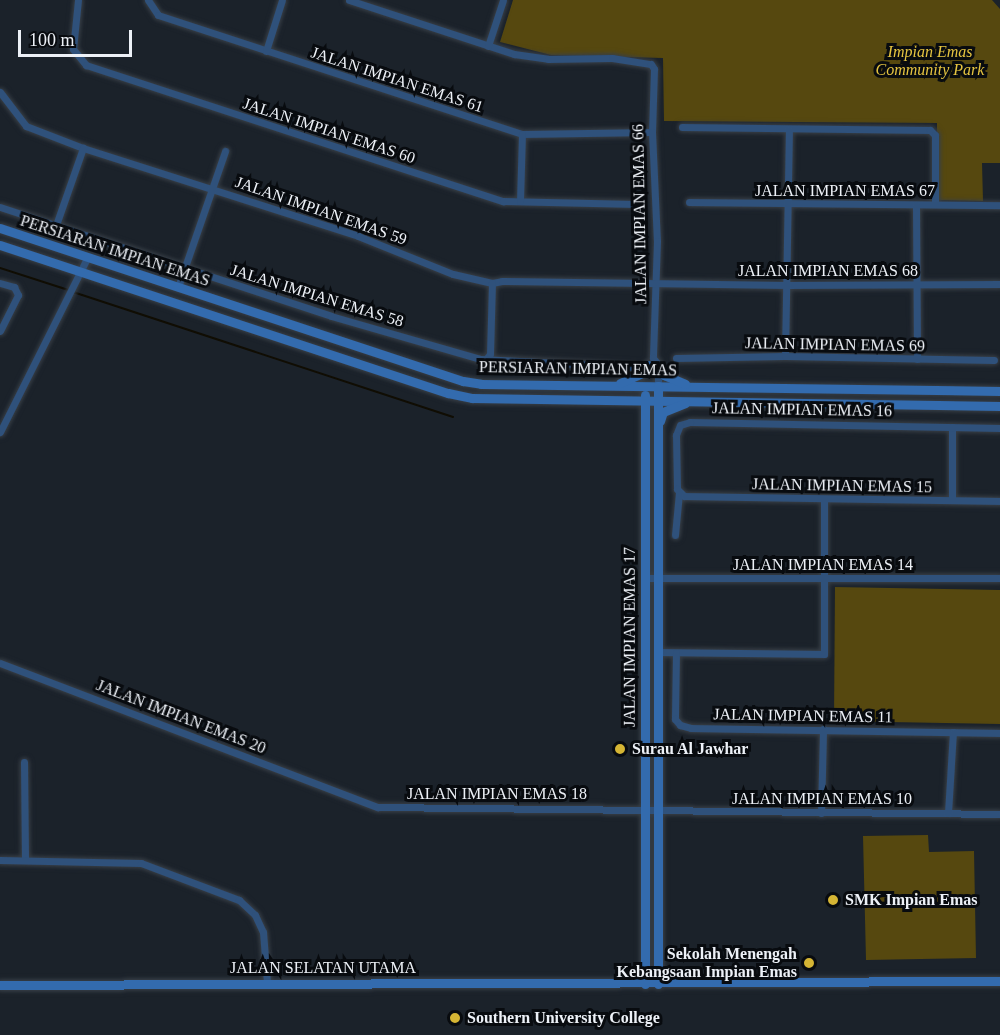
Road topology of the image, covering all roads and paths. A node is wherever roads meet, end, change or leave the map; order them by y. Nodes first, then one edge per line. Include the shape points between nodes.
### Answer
1 (78, 0) edge
2 (148, 0) edge
3 (282, 0) edge
4 (349, 0) edge
5 (503, 0) edge
6 (488, 46) junction
7 (266, 51) junction
8 (0, 92) edge
9 (682, 127) dead end
10 (789, 129) junction
11 (652, 132) junction
12 (522, 134) junction
13 (83, 148) junction
14 (225, 151) dead end
15 (212, 187) junction
16 (520, 201) junction
17 (689, 202) dead end
18 (636, 204) dead end
19 (935, 204) junction
20 (788, 205) junction
21 (916, 205) junction
22 (1000, 206) edge
23 (0, 207) edge
24 (56, 225) junction
25 (0, 228) edge
26 (0, 245) edge
27 (87, 258) junction
28 (184, 268) junction
29 (81, 273) junction
30 (0, 283) edge
31 (492, 283) junction
32 (656, 284) junction
33 (916, 284) junction
34 (1000, 284) edge
35 (786, 285) junction
36 (178, 287) junction
37 (0, 331) edge
38 (785, 356) junction
39 (676, 358) dead end
40 (486, 359) junction
41 (916, 359) junction
42 (994, 360) dead end
43 (653, 364) junction
44 (635, 367) dead end
45 (614, 385) junction
46 (645, 385) junction
47 (658, 386) junction
48 (692, 386) junction
49 (1000, 391) edge
50 (645, 399) junction
51 (658, 399) junction
52 (619, 400) junction
53 (694, 400) junction
54 (1000, 406) edge
55 (645, 421) junction
56 (658, 424) junction
57 (952, 427) junction
58 (1000, 428) edge
59 (0, 432) edge
60 (681, 495) junction
61 (952, 500) junction
62 (824, 501) junction
63 (1000, 501) edge
64 (675, 535) dead end
65 (647, 578) junction
66 (659, 578) junction
67 (825, 578) junction
68 (1000, 578) edge
69 (657, 652) junction
70 (676, 653) junction
71 (0, 663) edge
72 (823, 729) junction
73 (953, 732) junction
74 (1000, 733) edge
75 (24, 762) dead end
76 (352, 797) joint
77 (644, 809) junction
78 (656, 809) junction
79 (821, 813) junction
80 (948, 813) junction
81 (1000, 814) edge
82 (26, 859) junction
83 (0, 860) edge
84 (1000, 981) edge
85 (267, 983) junction
86 (645, 984) junction
87 (658, 984) junction
88 (0, 986) edge

1 - 16 street, JALAN IMPIAN EMAS 60 via 73,49 86,65 503,201
2 - 7 street, JALAN IMPIAN EMAS 61 via 158,15
3 - 7 street
4 - 6 street
5 - 6 street
6 - 11 street, JALAN IMPIAN EMAS 66 via 548,59 648,61 654,69
7 - 12 street, JALAN IMPIAN EMAS 61
8 - 13 street, JALAN IMPIAN EMAS 59 via 26,126
9 - 10 street
10 - 19 street via 930,130 935,135
10 - 20 street
11 - 12 street, JALAN IMPIAN EMAS 61
11 - 32 street, JALAN IMPIAN EMAS 66
12 - 16 street
13 - 15 street, JALAN IMPIAN EMAS 59
13 - 24 street
14 - 15 street
15 - 28 street
15 - 31 street, JALAN IMPIAN EMAS 59 via 358,236 453,274
16 - 18 street, JALAN IMPIAN EMAS 60
17 - 20 street, JALAN IMPIAN EMAS 67
19 - 21 street, JALAN IMPIAN EMAS 67
19 - 22 street, JALAN IMPIAN EMAS 67
20 - 21 street, JALAN IMPIAN EMAS 67
20 - 35 street
21 - 33 street
23 - 24 street, JALAN IMPIAN EMAS 58
24 - 28 street, JALAN IMPIAN EMAS 58
25 - 27 main road, PERSIARAN IMPIAN EMAS
26 - 29 main road, PERSIARAN IMPIAN EMAS
27 - 29 street
27 - 36 main road, PERSIARAN IMPIAN EMAS
28 - 36 street
28 - 40 street, JALAN IMPIAN EMAS 58 via 342,319
29 - 52 main road, PERSIARAN IMPIAN EMAS via 448,393 497,400
29 - 59 street
30 - 37 street via 14,288 18,295
31 - 32 street, JALAN IMPIAN EMAS 59 via 501,280
31 - 40 street via 490,354
32 - 35 street, JALAN IMPIAN EMAS 68
32 - 43 street, JALAN IMPIAN EMAS 66
33 - 34 street, JALAN IMPIAN EMAS 68
33 - 35 street, JALAN IMPIAN EMAS 68
33 - 41 street
35 - 38 street
36 - 45 main road, PERSIARAN IMPIAN EMAS via 464,381 499,385
38 - 39 street, JALAN IMPIAN EMAS 69
38 - 41 street, JALAN IMPIAN EMAS 69
40 - 44 street, JALAN IMPIAN EMAS 58
41 - 42 street, JALAN IMPIAN EMAS 69
43 - 45 main road
43 - 46 street, JALAN IMPIAN EMAS 66
43 - 47 street, JALAN IMPIAN EMAS 66
43 - 48 main road via 664,375
45 - 46 main road, PERSIARAN IMPIAN EMAS
46 - 47 main road, PERSIARAN IMPIAN EMAS
46 - 50 main road, JALAN IMPIAN EMAS 17
47 - 48 main road, PERSIARAN IMPIAN EMAS
47 - 51 main road, JALAN IMPIAN EMAS 17
48 - 49 main road, PERSIARAN IMPIAN EMAS
50 - 51 main road, PERSIARAN IMPIAN EMAS
50 - 52 main road, PERSIARAN IMPIAN EMAS
50 - 55 main road, JALAN IMPIAN EMAS 17
51 - 53 main road, PERSIARAN IMPIAN EMAS
51 - 56 main road, JALAN IMPIAN EMAS 17
52 - 55 main road via 641,411
53 - 54 main road, PERSIARAN IMPIAN EMAS
53 - 56 main road via 663,412
55 - 65 main road, JALAN IMPIAN EMAS 17
56 - 66 main road, JALAN IMPIAN EMAS 17
57 - 58 street, JALAN IMPIAN EMAS 16
57 - 60 street, JALAN IMPIAN EMAS 16 via 690,422 680,425 676,435
57 - 61 street
60 - 62 street, JALAN IMPIAN EMAS 15
60 - 64 street
61 - 62 street, JALAN IMPIAN EMAS 15
61 - 63 street, JALAN IMPIAN EMAS 15
62 - 67 street
65 - 66 street, JALAN IMPIAN EMAS 14
65 - 77 main road, JALAN IMPIAN EMAS 17
66 - 67 street, JALAN IMPIAN EMAS 14
66 - 69 main road, JALAN IMPIAN EMAS 17
67 - 68 street, JALAN IMPIAN EMAS 14
67 - 70 street via 824,654
69 - 70 street
69 - 78 main road, JALAN IMPIAN EMAS 17
70 - 72 street, JALAN IMPIAN EMAS 11 via 675,719 680,725
71 - 76 street, JALAN IMPIAN EMAS 20
72 - 73 street, JALAN IMPIAN EMAS 11
72 - 79 street
73 - 74 street, JALAN IMPIAN EMAS 11
73 - 80 street
75 - 82 street
76 - 77 street, JALAN IMPIAN EMAS 18 via 388,807
77 - 78 street, JALAN IMPIAN EMAS 10
77 - 86 main road, JALAN IMPIAN EMAS 17
78 - 79 street, JALAN IMPIAN EMAS 10
78 - 87 main road, JALAN IMPIAN EMAS 17
79 - 80 street, JALAN IMPIAN EMAS 10
80 - 81 street, JALAN IMPIAN EMAS 10
82 - 83 street
82 - 85 street via 141,863 239,900 255,915 263,932
84 - 87 main road, JALAN SELATAN UTAMA
85 - 86 main road, JALAN SELATAN UTAMA
85 - 88 main road, JALAN SELATAN UTAMA
86 - 87 main road, JALAN SELATAN UTAMA

